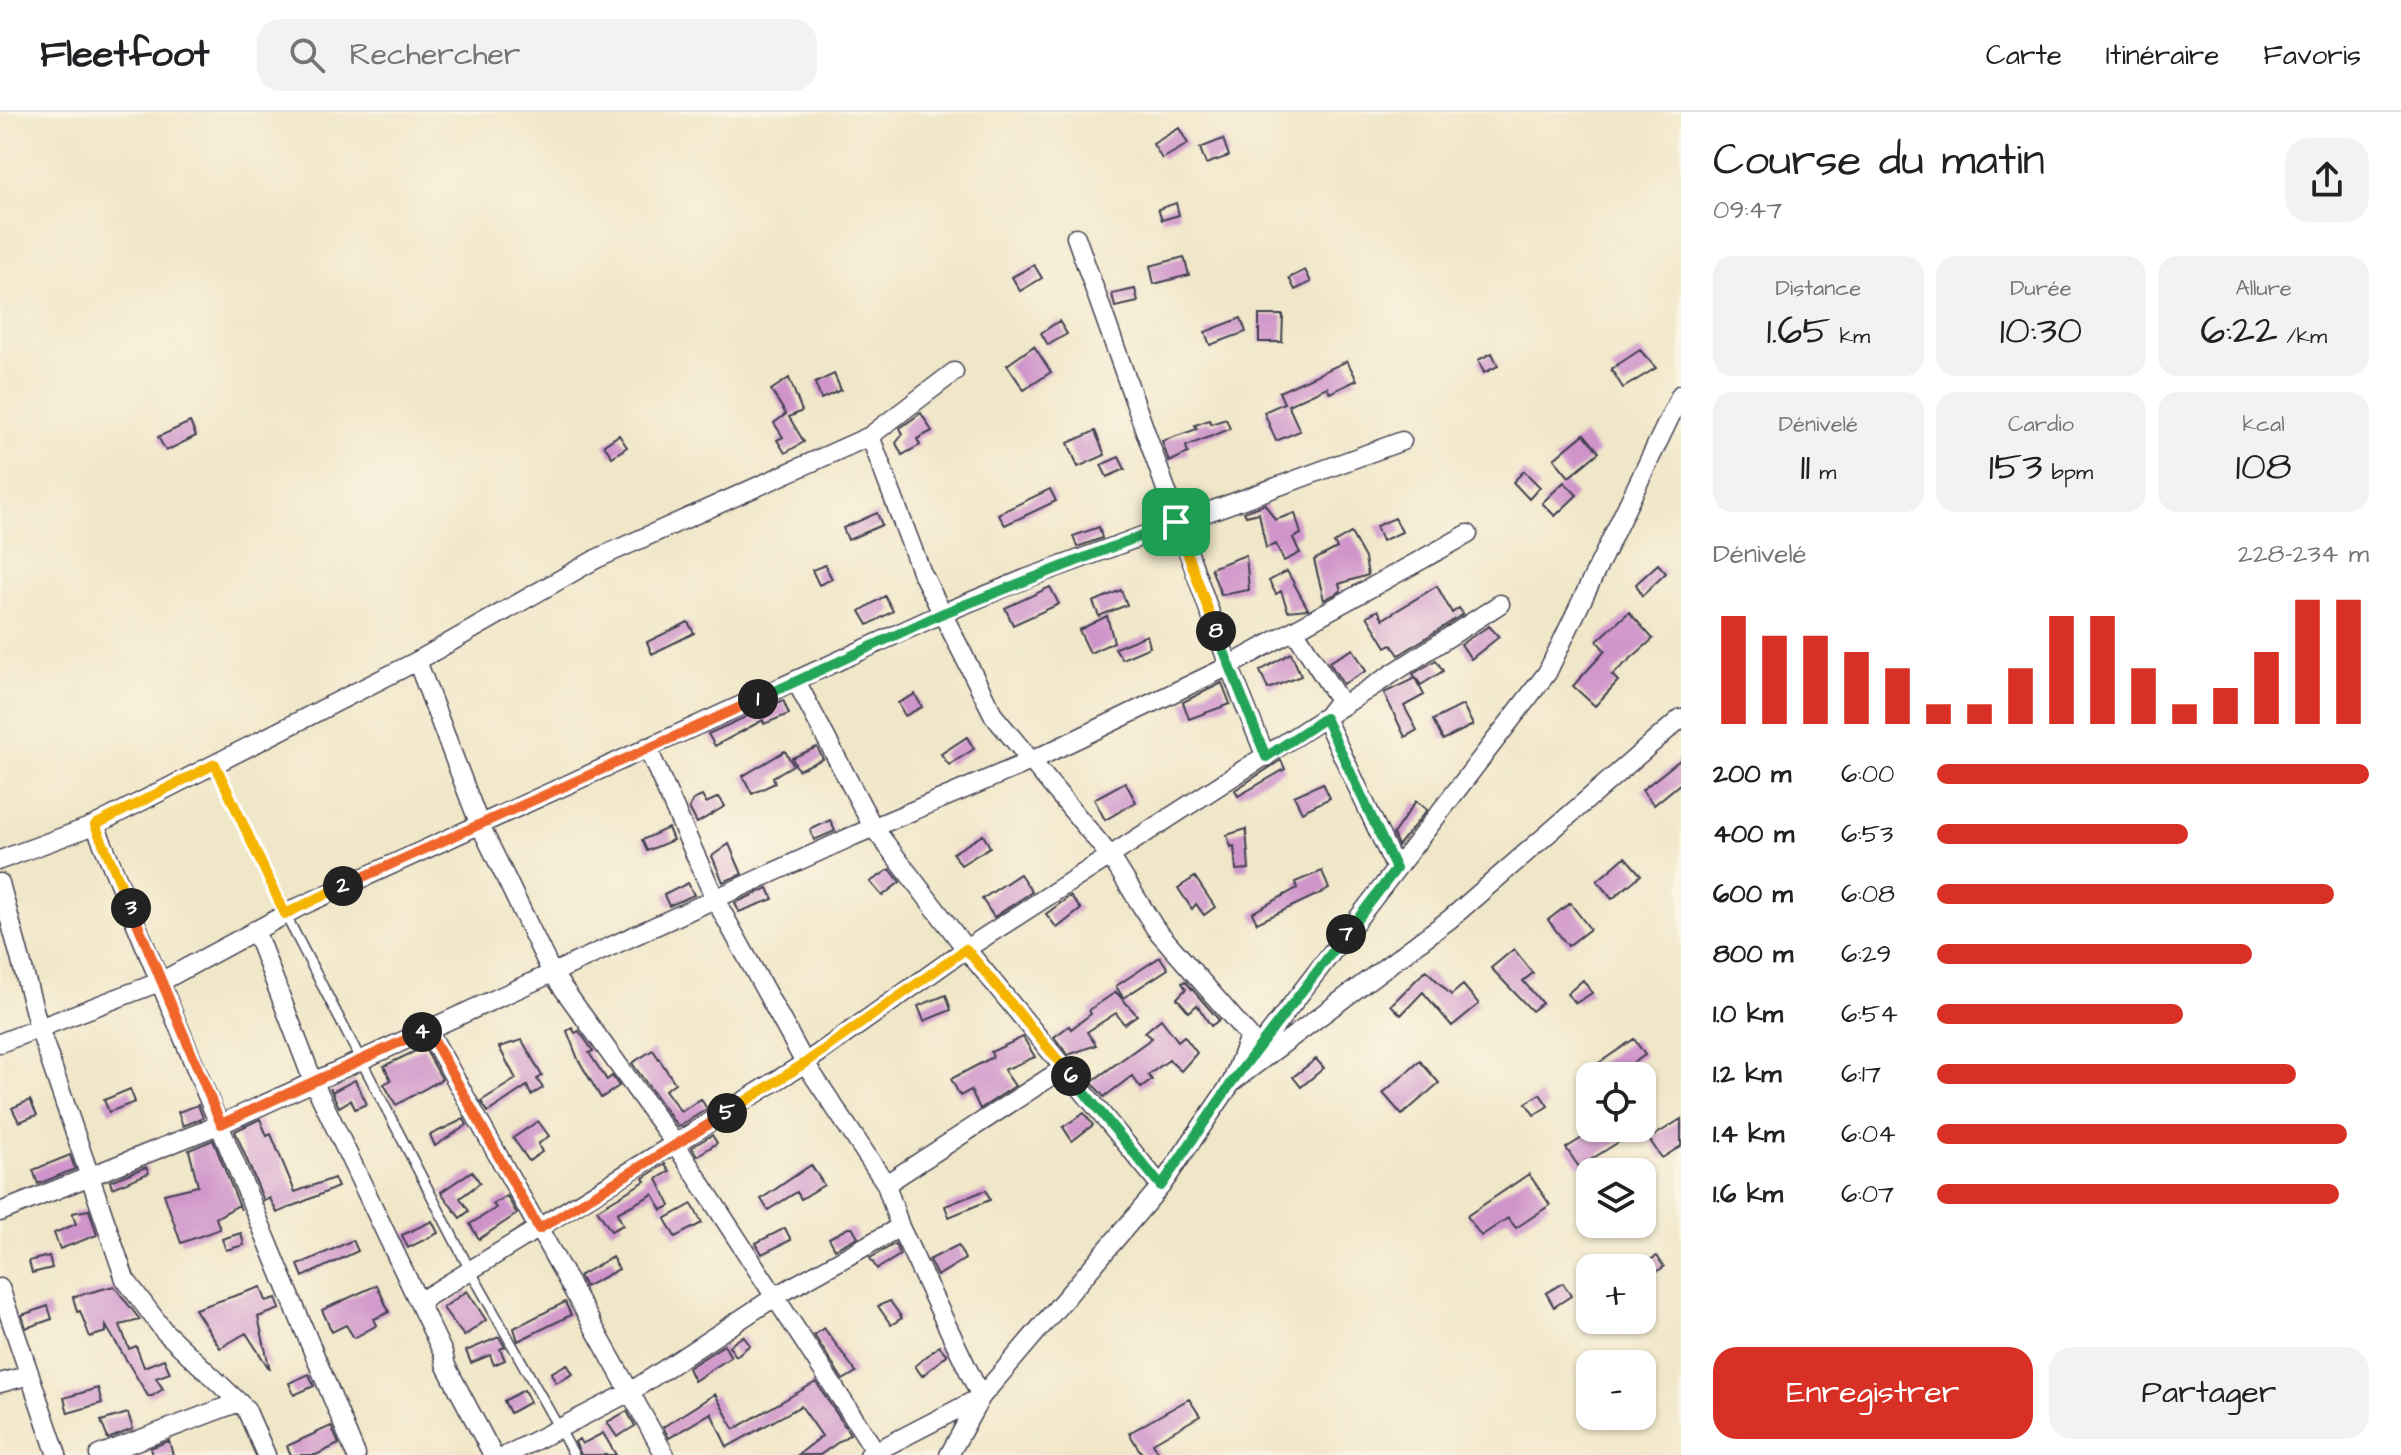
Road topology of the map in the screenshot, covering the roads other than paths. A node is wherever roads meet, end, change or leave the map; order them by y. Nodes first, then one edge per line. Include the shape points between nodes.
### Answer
1 (1076, 237) dead end
2 (954, 372) dead end
3 (1681, 394) edge
4 (870, 436) junction
5 (1402, 441) dead end
6 (1176, 522) junction
7 (1468, 534) dead end
8 (1500, 604) dead end
9 (941, 614) junction
10 (1294, 630) junction
11 (417, 661) junction
12 (1229, 666) junction
13 (796, 681) junction
14 (1325, 718) junction
15 (1681, 718) edge
16 (647, 747) junction
17 (1266, 757) junction
18 (1031, 761) junction
19 (215, 764) junction
20 (479, 823) junction
21 (95, 825) junction
22 (873, 827) junction
23 (1111, 857) junction
24 (0, 860) edge
25 (1396, 869) junction
26 (0, 883) edge
27 (716, 901) junction
28 (285, 914) junction
29 (255, 930) junction
30 (966, 949) junction
31 (552, 973) junction
32 (162, 981) junction
33 (39, 1028) junction
34 (428, 1030) junction
35 (0, 1043) edge
36 (363, 1059) junction
37 (805, 1063) junction
38 (1064, 1068) junction
39 (313, 1081) junction
40 (1232, 1082) junction
41 (221, 1124) junction
42 (676, 1145) junction
43 (90, 1176) junction
44 (886, 1184) junction
45 (1161, 1186) junction
46 (0, 1212) edge
47 (900, 1227) junction
48 (539, 1229) junction
49 (470, 1270) junction
50 (0, 1288) edge
51 (776, 1296) junction
52 (419, 1302) junction
53 (30, 1375) junction
54 (0, 1383) edge
55 (630, 1392) junction
56 (981, 1397) junction
57 (239, 1402) junction
58 (558, 1431) junction
59 (872, 1453) edge
60 (57, 1455) edge
61 (99, 1455) edge
62 (266, 1455) edge
63 (356, 1455) edge
64 (493, 1455) edge
65 (507, 1455) edge
66 (574, 1455) edge
67 (665, 1455) edge
68 (949, 1455) edge

1 - 6 street
2 - 4 street
3 - 25 street via 1547,673
4 - 9 street
4 - 11 street via 596,559
5 - 6 street
6 - 9 street
6 - 12 street
7 - 10 street
8 - 14 street
9 - 13 street
9 - 18 street via 994,716
10 - 12 street
10 - 14 street via 1339,700
11 - 19 street
11 - 20 street
12 - 17 street
12 - 18 street
13 - 16 street
13 - 22 street
14 - 17 street
14 - 25 street
15 - 40 street via 1450,919
16 - 20 street
16 - 27 street
17 - 23 street
18 - 22 street
18 - 23 street
19 - 21 street
19 - 28 lane
20 - 28 street
20 - 31 street
21 - 24 street
21 - 32 street
22 - 27 street
22 - 30 street
23 - 30 street
23 - 40 street via 1155,928 1249,1036
25 - 40 street
26 - 33 street
27 - 31 street
27 - 37 street
28 - 29 street
28 - 36 lane
29 - 32 street
29 - 39 street
30 - 37 street
30 - 38 street
31 - 34 street
31 - 42 street
32 - 33 street
32 - 41 street
33 - 35 street
33 - 43 street
34 - 36 street
34 - 48 street
36 - 39 street
36 - 49 lane
37 - 42 street
37 - 44 street
38 - 44 street
38 - 45 street
39 - 41 street
39 - 52 street
40 - 45 street
41 - 43 street
41 - 63 street
42 - 48 street
42 - 51 street
43 - 46 street
43 - 57 street via 125,1279 164,1331
44 - 47 street
45 - 56 street
47 - 51 street
47 - 56 street
48 - 49 street
48 - 55 street
49 - 52 street
49 - 58 lane
50 - 53 street
51 - 55 street
51 - 59 street
52 - 64 street
53 - 54 street
53 - 60 street
55 - 58 street
55 - 67 street
56 - 59 street
56 - 68 street
57 - 61 street
57 - 62 street
58 - 65 street
58 - 66 lane

